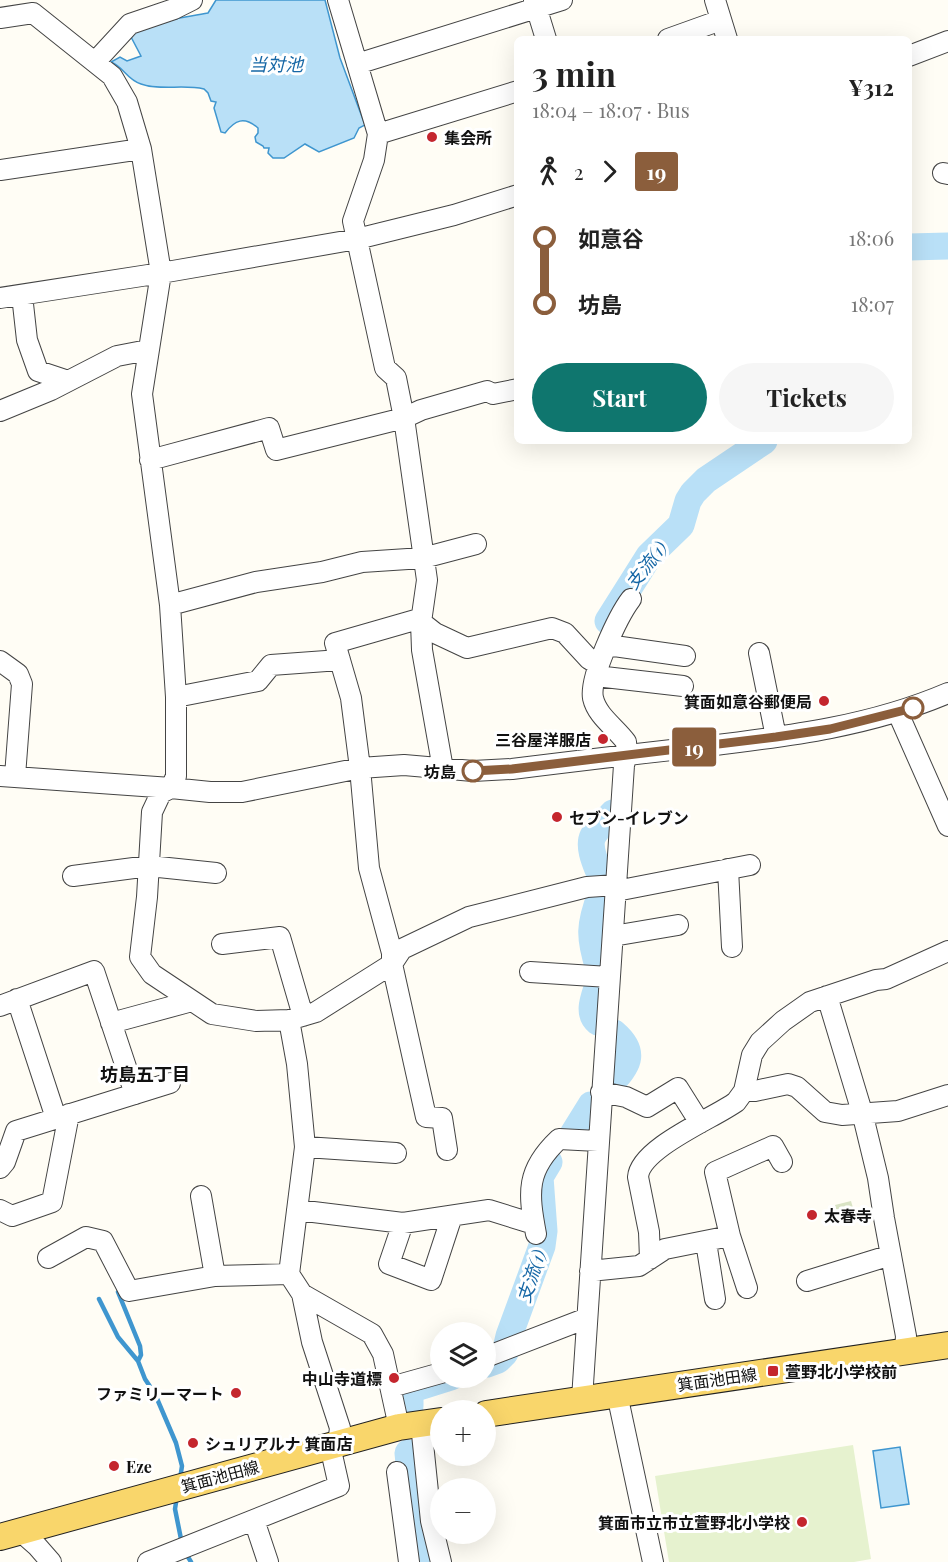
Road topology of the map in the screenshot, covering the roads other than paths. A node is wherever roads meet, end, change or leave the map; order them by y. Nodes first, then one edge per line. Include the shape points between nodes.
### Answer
1 (192, 0) edge
2 (338, 0) edge
3 (562, 0) edge
4 (715, 0) edge
5 (535, 5) edge
6 (0, 18) edge
7 (721, 20) junction
8 (545, 36) edge
9 (677, 36) edge
10 (726, 36) edge
11 (948, 41) edge
12 (912, 55) edge
13 (95, 62) junction
14 (357, 64) junction
15 (514, 92) edge
16 (378, 134) junction
17 (141, 149) junction
18 (0, 171) edge
19 (514, 196) edge
20 (357, 239) junction
21 (161, 273) junction
22 (22, 295) junction
23 (0, 298) edge
24 (148, 350) junction
25 (68, 381) junction
26 (514, 390) edge
27 (0, 411) edge
28 (404, 418) junction
29 (150, 460) junction
30 (476, 544) dead end
31 (423, 558) junction
32 (631, 599) dead end
33 (170, 605) junction
34 (421, 622) junction
35 (607, 645) junction
36 (759, 653) dead end
37 (685, 656) dead end
38 (340, 660) junction
39 (0, 661) edge
40 (598, 670) junction
41 (682, 686) dead end
42 (948, 693) edge
43 (176, 697) junction
44 (898, 712) junction
45 (776, 737) junction
46 (627, 755) junction
47 (360, 768) junction
48 (443, 769) junction
49 (7, 776) edge
50 (171, 788) junction
51 (948, 826) edge
52 (750, 865) dead end
53 (149, 866) junction
54 (728, 869) junction
55 (216, 873) dead end
56 (73, 876) dead end
57 (616, 888) junction
58 (678, 925) dead end
59 (613, 936) junction
60 (222, 944) dead end
61 (732, 947) dead end
62 (948, 951) edge
63 (392, 964) junction
64 (530, 972) dead end
65 (609, 977) junction
66 (827, 996) junction
67 (192, 1000) junction
68 (8, 1003) edge
69 (296, 1018) junction
70 (111, 1023) junction
71 (170, 1083) dead end
72 (744, 1091) junction
73 (601, 1092) junction
74 (135, 1094) junction
75 (948, 1095) edge
76 (862, 1112) junction
77 (62, 1116) junction
78 (700, 1123) junction
79 (598, 1141) junction
80 (305, 1147) junction
81 (5, 1148) edge
82 (447, 1150) dead end
83 (396, 1153) dead end
84 (782, 1162) dead end
85 (0, 1168) edge
86 (201, 1196) dead end
87 (0, 1210) edge
88 (297, 1210) junction
89 (452, 1216) junction
90 (404, 1223) junction
91 (730, 1236) junction
92 (706, 1242) junction
93 (891, 1255) junction
94 (48, 1258) dead end
95 (650, 1259) junction
96 (590, 1271) junction
97 (289, 1274) junction
98 (215, 1276) junction
99 (807, 1281) dead end
100 (747, 1288) dead end
101 (302, 1294) junction
102 (715, 1299) dead end
103 (587, 1318) junction
104 (948, 1345) edge
105 (905, 1351) junction
106 (496, 1353) edge
107 (430, 1376) edge
108 (391, 1387) junction
109 (617, 1394) junction
110 (582, 1399) junction
111 (496, 1412) edge
112 (421, 1424) edge
113 (334, 1445) junction
114 (397, 1472) dead end
115 (254, 1520) junction
116 (418, 1524) junction
117 (10, 1534) edge
118 (158, 1560) edge
119 (51, 1562) edge
120 (268, 1562) edge
121 (409, 1562) edge
122 (441, 1562) edge
123 (653, 1562) edge

1 - 13 street via 130,24
2 - 14 street
3 - 5 street
4 - 7 street
5 - 8 street
5 - 14 street
6 - 13 street via 33,13
7 - 9 street
7 - 10 street
11 - 12 street
13 - 17 street via 112,76 127,102
14 - 16 street
15 - 16 street
16 - 20 street via 375,160 353,221
17 - 18 street
17 - 21 street
19 - 20 street
20 - 21 street
20 - 28 street via 385,369 396,378
21 - 22 street
21 - 24 street
22 - 23 street
22 - 25 street via 27,340 38,371
24 - 25 street via 117,356
24 - 29 street via 142,394
25 - 27 street
26 - 28 street via 493,394 487,391
28 - 29 street via 276,450 269,428
28 - 31 street
29 - 33 street
30 - 31 street
31 - 33 street via 362,562 256,582
31 - 34 street via 427,580
32 - 35 street via 617,619
33 - 43 street
34 - 38 street via 415,620 335,643
34 - 40 street via 467,648 552,628 565,633
34 - 48 street via 422,650
35 - 37 street
35 - 40 street
36 - 45 street
38 - 43 street via 271,665 258,681
38 - 47 street via 351,698
39 - 49 street via 18,674 22,684
40 - 41 street
40 - 46 street via 594,700 626,742
42 - 44 street
43 - 50 street via 176,776
44 - 45 street via 830,729
44 - 51 street
45 - 46 street
46 - 48 street via 512,769
46 - 57 street
47 - 48 street via 404,765
47 - 50 street via 242,792
47 - 63 street via 369,868
49 - 50 street
50 - 53 street via 161,794 152,812
52 - 54 street
53 - 55 street
53 - 56 street
53 - 67 street via 140,957 152,974
54 - 57 street
54 - 61 street
57 - 59 street
57 - 63 street via 587,887 469,917 402,949
58 - 59 street
59 - 65 street
60 - 69 street via 280,936
62 - 66 street via 886,979
63 - 69 street via 316,1012
63 - 82 street via 426,1117 442,1118
64 - 65 street
65 - 73 street
66 - 72 street via 810,1002 760,1042 752,1055
66 - 76 street
67 - 69 street via 212,1014 234,1019
67 - 70 street
68 - 70 street via 94,971
68 - 77 street
69 - 80 street
70 - 74 street
71 - 74 street
72 - 76 street via 788,1084 797,1087 825,1112
72 - 78 street via 730,1107
73 - 78 street via 647,1107 678,1088
73 - 79 street
74 - 77 street
75 - 76 street via 898,1111
76 - 93 street
77 - 81 street via 16,1131
77 - 87 street via 52,1202 12,1216
78 - 95 street via 656,1151 639,1172
79 - 89 street via 559,1139 544,1154 531,1184 535,1231 489,1210
79 - 96 street
80 - 83 street
80 - 88 street
81 - 85 street via 5,1162
84 - 91 street via 773,1146 716,1172
86 - 98 street
88 - 90 street
88 - 97 street
89 - 90 street
89 - 90 street via 430,1280 389,1264
91 - 92 street
91 - 100 street
92 - 95 street via 665,1249
92 - 102 street
93 - 99 street
93 - 105 street via 906,1336
94 - 98 street via 86,1237 103,1241 129,1291
95 - 96 street via 639,1266
96 - 103 street
97 - 98 street
97 - 101 street
101 - 108 street via 372,1334 383,1354
101 - 113 street via 312,1342 340,1428
103 - 106 street
103 - 110 street
104 - 105 main road, 箕面池田線
105 - 109 main road, 箕面池田線
107 - 108 street
108 - 112 street
109 - 110 main road, 箕面池田線
109 - 123 street
110 - 111 main road, 箕面池田線
112 - 113 main road, 箕面池田線
112 - 116 street
113 - 115 street via 339,1486
113 - 117 main road, 箕面池田線
114 - 116 street
115 - 118 street
115 - 120 street
116 - 121 street
116 - 122 street
117 - 119 street via 37,1546

